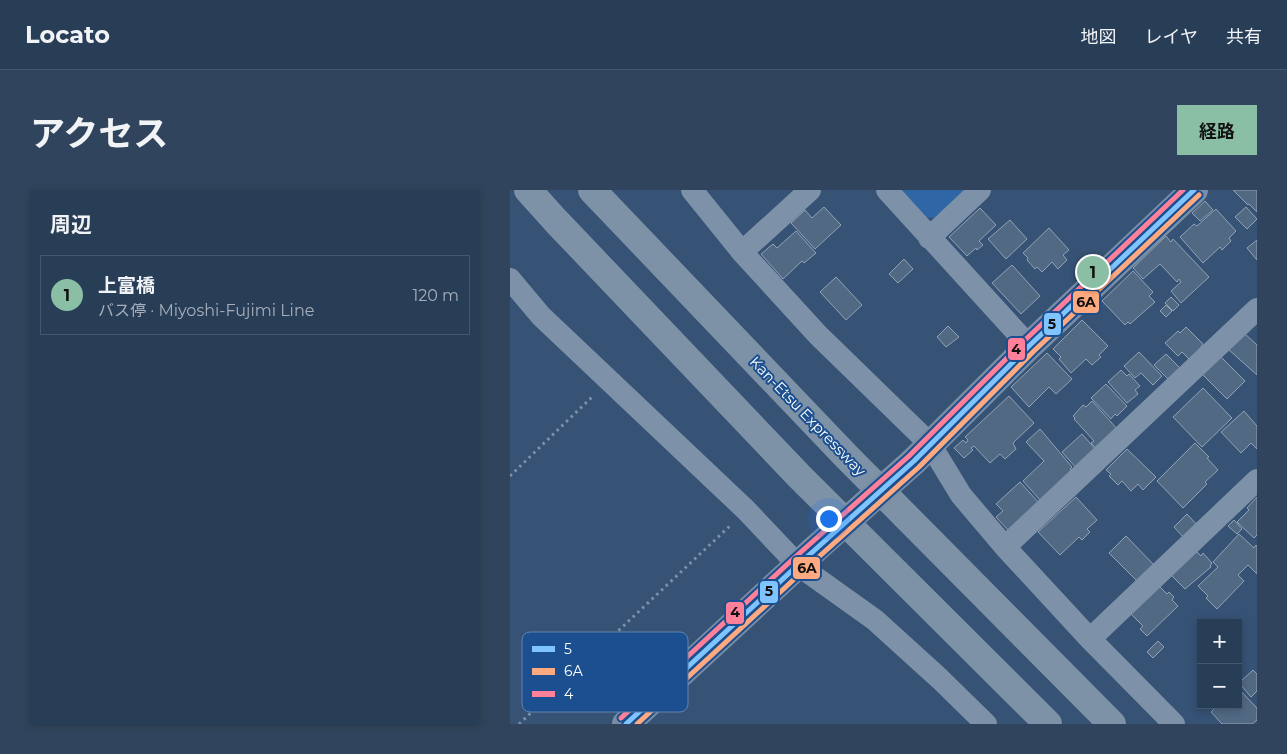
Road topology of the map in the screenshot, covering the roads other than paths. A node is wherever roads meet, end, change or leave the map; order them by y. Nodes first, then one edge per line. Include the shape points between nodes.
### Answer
1 (528, 190) edge
2 (592, 190) edge
3 (692, 190) edge
4 (810, 190) edge
5 (887, 190) edge
6 (980, 190) edge
7 (1194, 190) edge
8 (929, 238) junction
9 (742, 252) junction
10 (510, 279) edge
11 (1257, 310) edge
12 (1028, 346) junction
13 (922, 452) junction
14 (1257, 480) edge
15 (1005, 547) junction
16 (805, 558) junction
17 (1090, 639) junction
18 (688, 667) edge
19 (639, 712) edge
20 (626, 724) edge
21 (986, 724) edge
22 (1048, 724) edge
23 (1112, 724) edge
24 (1174, 724) edge

1 - 22 highway via 798,476
2 - 23 highway, Kan-Etsu Expressway via 846,456
3 - 9 street
4 - 9 street
5 - 8 street
6 - 8 street
7 - 12 main road
8 - 12 street
9 - 13 street
10 - 16 street via 541,316 787,552
11 - 15 street
12 - 13 main road
13 - 15 street
13 - 16 main road, bridge
14 - 17 street
15 - 17 street
16 - 18 main road
16 - 21 street via 940,678
17 - 24 street
19 - 20 main road

